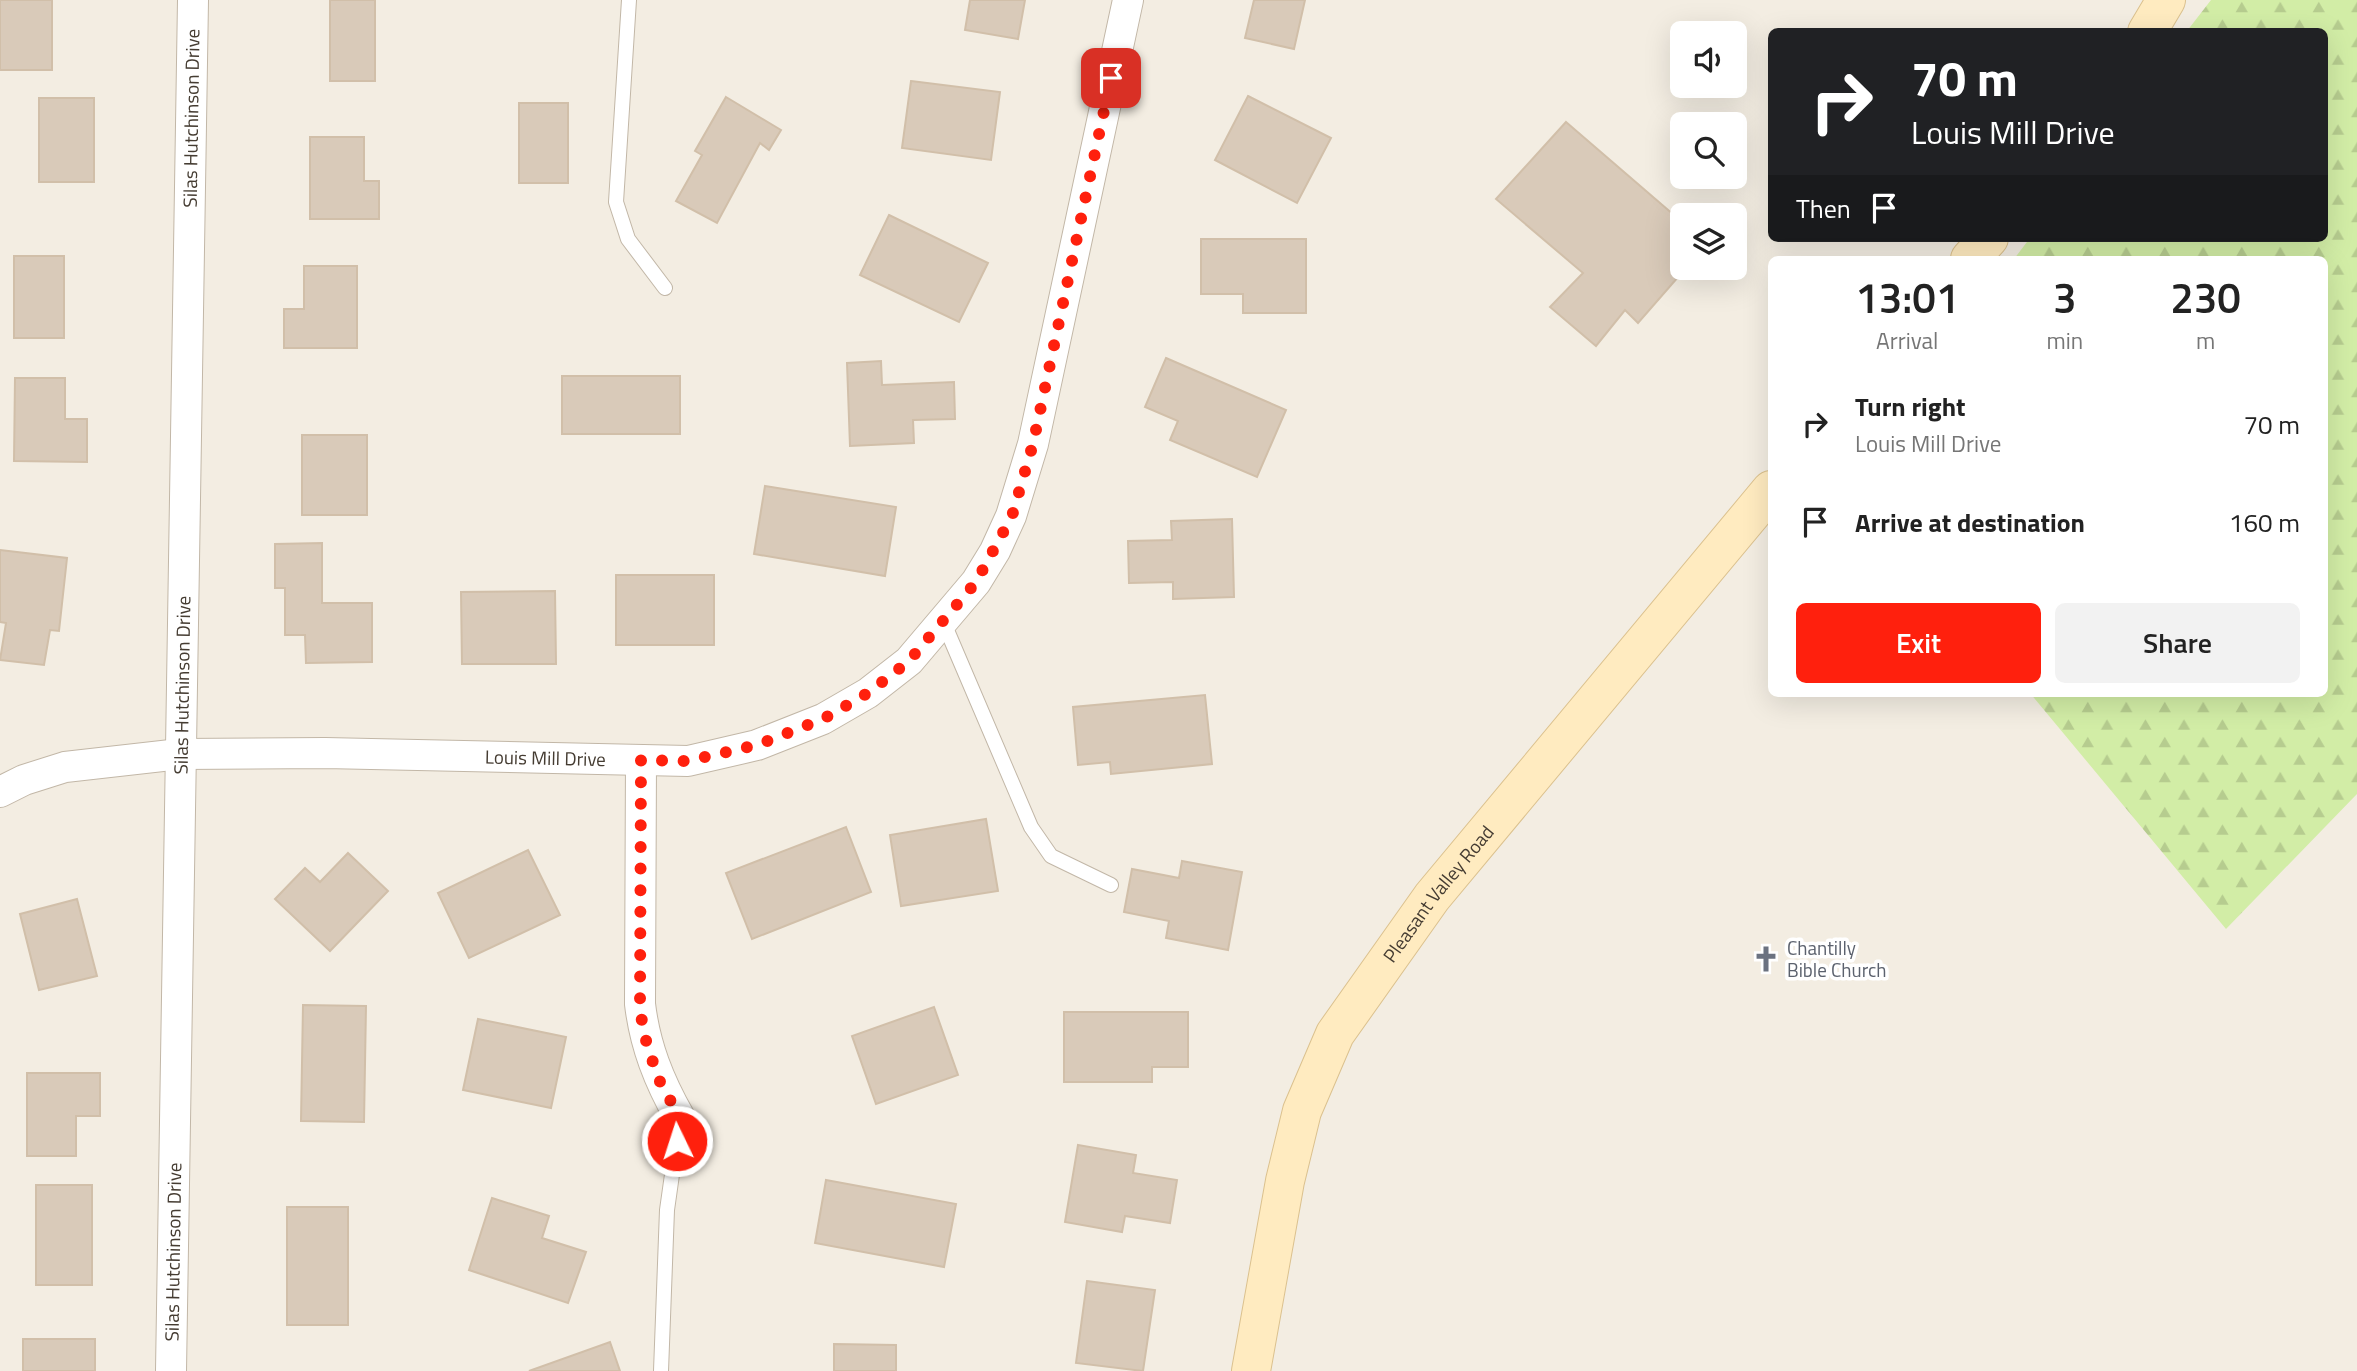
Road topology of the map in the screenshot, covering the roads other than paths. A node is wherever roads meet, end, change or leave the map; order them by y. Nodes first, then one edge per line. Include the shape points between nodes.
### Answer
1 (192, 0) edge
2 (629, 0) edge
3 (1128, 0) edge
4 (2166, 0) edge
5 (2149, 28) edge
6 (1985, 242) edge
7 (1973, 256) edge
8 (665, 288) dead end
9 (1768, 494) edge
10 (943, 621) junction
11 (180, 754) junction
12 (641, 760) junction
13 (0, 792) edge
14 (1111, 885) dead end
15 (680, 1118) joint
16 (171, 1371) edge
17 (661, 1371) edge
18 (1251, 1371) edge

1 - 11 street, Silas Hutchinson Drive
2 - 8 lane via 616,202 628,239
3 - 10 street, Louis Mill Drive via 1012,516 976,582
4 - 5 main road
6 - 7 main road
9 - 18 main road, Pleasant Valley Road via 1432,897 1335,1034 1299,1123
10 - 12 street, Louis Mill Drive via 909,661 868,693 823,719 757,745 688,761
10 - 14 lane via 1031,827 1051,856
11 - 12 street, Louis Mill Drive
11 - 13 street, Louis Mill Drive via 65,766
11 - 16 street, Silas Hutchinson Drive
12 - 15 street via 640,1004 658,1078
15 - 17 lane via 667,1210

